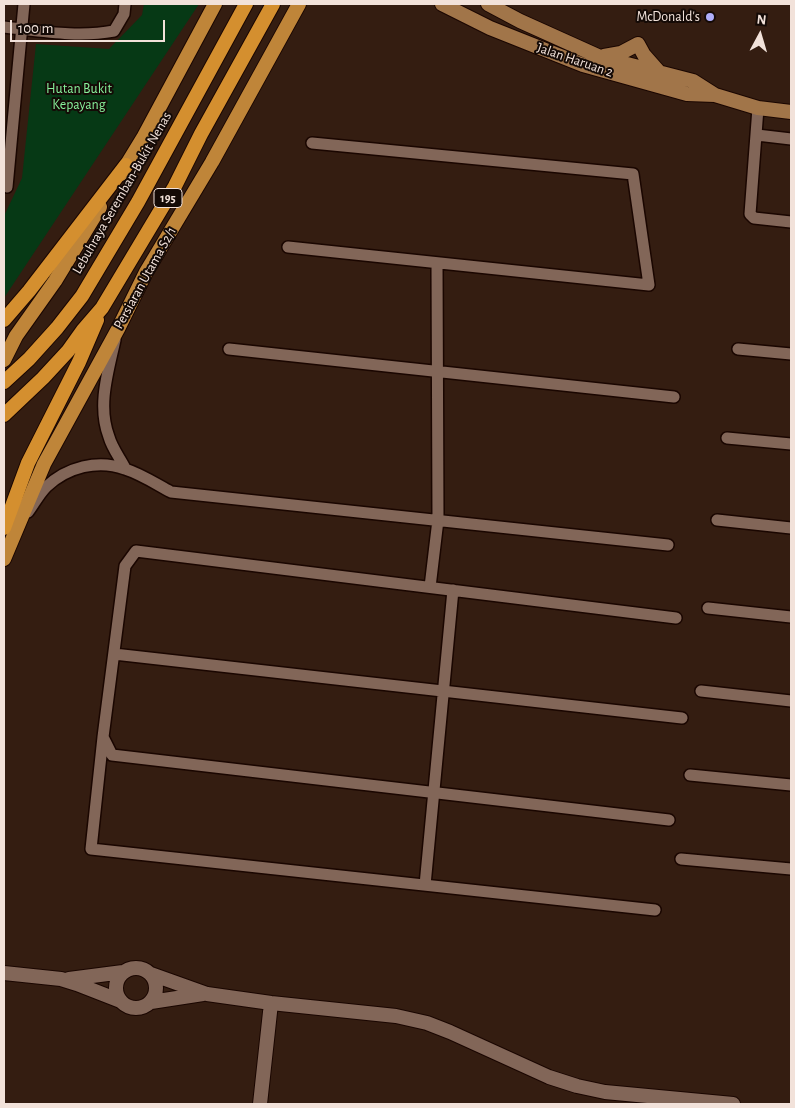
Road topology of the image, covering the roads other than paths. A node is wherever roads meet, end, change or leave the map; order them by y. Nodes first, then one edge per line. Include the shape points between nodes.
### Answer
1 (24, 4) edge
2 (125, 4) edge
3 (216, 4) edge
4 (246, 4) edge
5 (273, 4) edge
6 (299, 4) edge
7 (442, 4) edge
8 (488, 4) edge
9 (4, 27) edge
10 (22, 29) junction
11 (600, 57) junction
12 (659, 72) junction
13 (715, 95) junction
14 (758, 108) junction
15 (791, 112) edge
16 (757, 135) junction
17 (791, 139) edge
18 (312, 143) dead end
19 (126, 165) junction
20 (7, 187) dead end
21 (791, 222) edge
22 (288, 247) dead end
23 (437, 263) junction
24 (102, 308) junction
25 (4, 320) edge
26 (118, 329) junction
27 (229, 349) dead end
28 (738, 349) dead end
29 (791, 354) edge
30 (4, 360) edge
31 (437, 371) junction
32 (4, 382) edge
33 (674, 397) dead end
34 (4, 415) edge
35 (727, 438) dead end
36 (791, 444) edge
37 (125, 468) junction
38 (438, 520) junction
39 (717, 520) dead end
40 (18, 525) junction
41 (4, 528) edge
42 (791, 528) edge
43 (668, 545) dead end
44 (4, 559) edge
45 (430, 587) junction
46 (453, 590) junction
47 (708, 608) dead end
48 (676, 618) dead end
49 (791, 618) edge
50 (114, 654) junction
51 (443, 691) junction
52 (701, 692) dead end
53 (791, 701) edge
54 (682, 718) dead end
55 (103, 737) junction
56 (690, 775) dead end
57 (791, 785) edge
58 (434, 793) junction
59 (669, 820) dead end
60 (680, 859) dead end
61 (791, 869) edge
62 (426, 885) junction
63 (655, 910) dead end
64 (123, 972) junction
65 (4, 973) edge
66 (151, 974) junction
67 (61, 979) junction
68 (207, 994) junction
69 (118, 1000) junction
70 (151, 1002) junction
71 (271, 1003) junction
72 (260, 1104) edge
73 (734, 1104) edge

1 - 10 street
2 - 10 street via 124,14 114,30 95,35
3 - 19 main road
4 - 32 highway, Lebuhraya Seremban-Bukit Nenas / 195 via 138,202 82,296 58,328
5 - 24 highway, 195 via 175,186
6 - 26 main road, Persiaran Utama S2/1 via 212,162 146,272
7 - 13 main road, Jalan Haruan 2 via 490,28 583,65 687,94
8 - 11 main road, Jalan Haruan 2
9 - 10 street
10 - 20 street
11 - 12 main road, Jalan Haruan 2
11 - 12 main road via 621,53 638,44
12 - 13 main road, Jalan Haruan 2 via 694,81
13 - 14 main road, Jalan Haruan 2
14 - 15 main road, Jalan Haruan 2
14 - 16 street
16 - 17 street
16 - 21 street via 750,214 754,218
18 - 23 street via 633,174 649,285
19 - 25 highway
19 - 30 main road via 55,280 16,336
22 - 23 street
23 - 31 street
24 - 34 highway, 195 via 68,351
24 - 41 highway via 79,362 28,463
26 - 37 street via 104,391 104,420 109,438
26 - 40 main road, Persiaran Utama S2/1 via 44,464
27 - 31 street
28 - 29 street
31 - 33 street
31 - 38 street
35 - 36 street
37 - 38 street via 171,492
37 - 40 street via 100,464 80,467 62,475 46,488
38 - 43 street
38 - 45 street
39 - 42 street
40 - 44 main road, Persiaran Utama S2/1
45 - 46 street
45 - 50 street via 136,551 125,566
46 - 48 street
46 - 51 street
47 - 49 street
50 - 51 street
50 - 55 street
51 - 54 street
51 - 58 street
52 - 53 street
55 - 58 street via 112,754
55 - 62 street via 91,850
56 - 57 street
58 - 59 street
58 - 62 street
60 - 61 street
62 - 63 street
64 - 66 street via 134,968
64 - 67 street
64 - 69 street via 116,982
65 - 67 street
66 - 68 street
66 - 70 street via 156,985
67 - 69 street
68 - 70 street
68 - 71 street
69 - 70 street via 134,1009
71 - 72 street
71 - 73 street via 396,1016 427,1023 549,1077 586,1088

